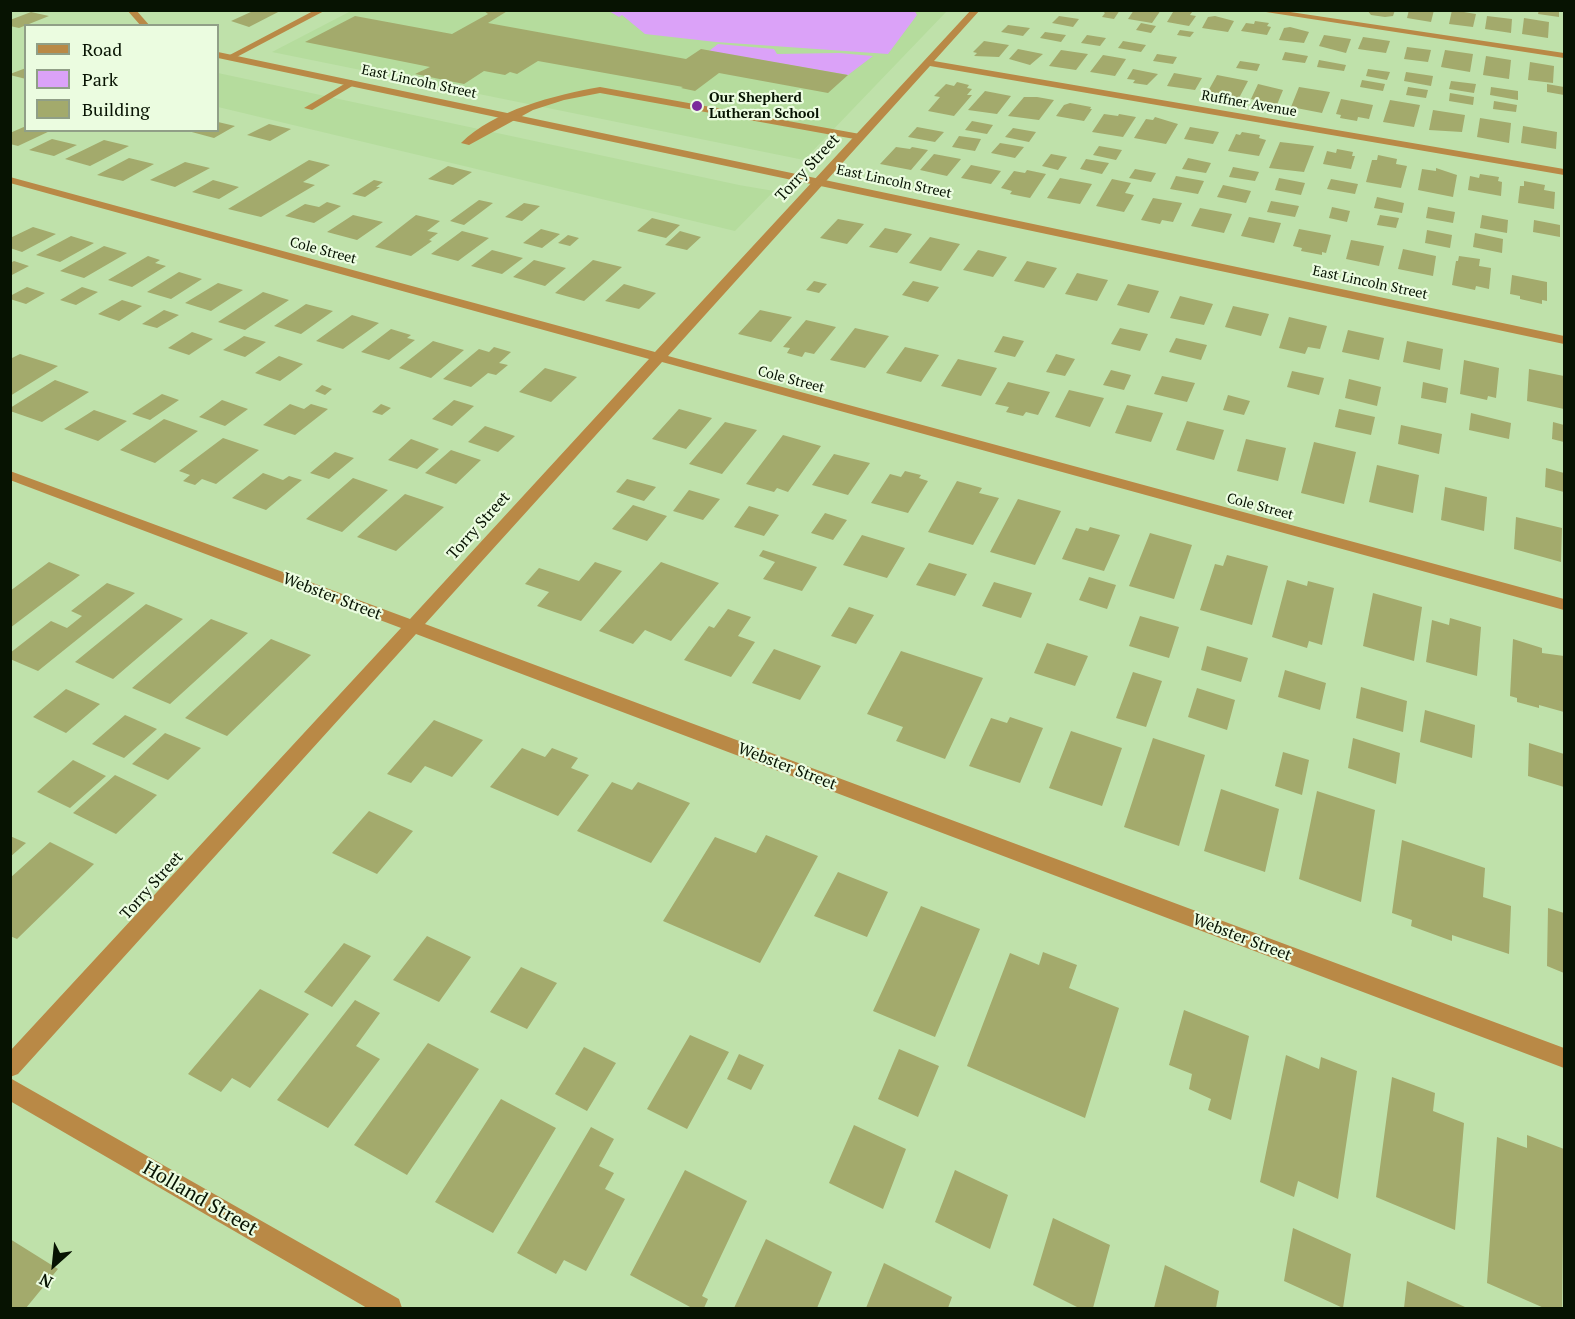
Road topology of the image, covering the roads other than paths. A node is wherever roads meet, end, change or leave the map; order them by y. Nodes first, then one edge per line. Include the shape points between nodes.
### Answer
1 (131, 10) edge
2 (322, 10) edge
3 (976, 10) edge
4 (1257, 10) edge
5 (144, 24) edge
6 (223, 56) edge
7 (1564, 56) edge
8 (930, 63) junction
9 (351, 83) junction
10 (309, 108) dead end
11 (507, 116) junction
12 (860, 138) junction
13 (466, 143) dead end
14 (1564, 172) edge
15 (10, 180) edge
16 (819, 181) junction
17 (1564, 340) edge
18 (657, 359) junction
19 (10, 475) edge
20 (1564, 606) edge
21 (412, 627) junction
22 (1564, 1058) edge
23 (10, 1067) edge
24 (10, 1089) edge
25 (390, 1308) edge

1 - 5 street
2 - 6 street
3 - 8 street, Torry Street
4 - 7 street
6 - 9 street, East Lincoln Street
8 - 12 street, Torry Street
8 - 14 street, Ruffner Avenue
9 - 10 street
9 - 11 street, East Lincoln Street
11 - 12 street via 531,105 600,90
11 - 13 street
11 - 16 street, East Lincoln Street
12 - 16 street, Torry Street
15 - 18 street, Cole Street
16 - 17 street, East Lincoln Street
16 - 18 street, Torry Street
18 - 20 street, Cole Street
18 - 21 street, Torry Street
19 - 21 street, Webster Street
21 - 22 street, Webster Street
21 - 23 street, Torry Street
24 - 25 street, Holland Street

